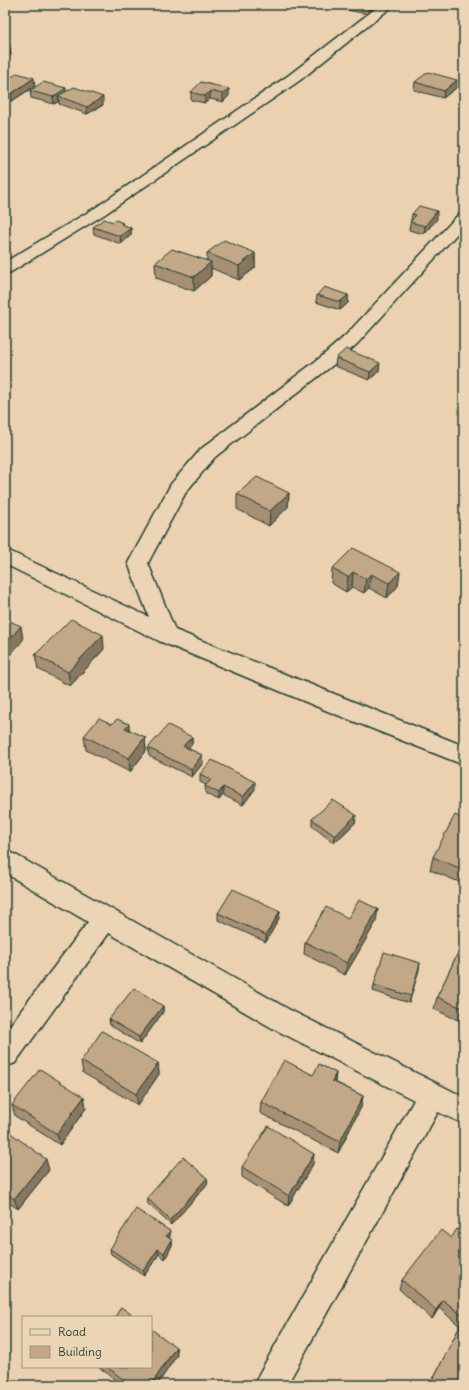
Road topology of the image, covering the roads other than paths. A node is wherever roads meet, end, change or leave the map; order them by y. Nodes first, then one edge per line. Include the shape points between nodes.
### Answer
1 (388, 5) edge
2 (464, 217) edge
3 (5, 269) edge
4 (5, 556) edge
5 (166, 635) junction
6 (464, 756) edge
7 (5, 861) edge
8 (105, 919) junction
9 (5, 1054) edge
10 (432, 1095) junction
11 (464, 1111) edge
12 (270, 1385) edge

1 - 3 street via 288,83 100,211
2 - 5 street via 351,340 208,453 178,489 138,563
4 - 5 street
5 - 6 street
7 - 8 street
8 - 9 street
8 - 10 street via 281,1019
10 - 11 street
10 - 12 street

